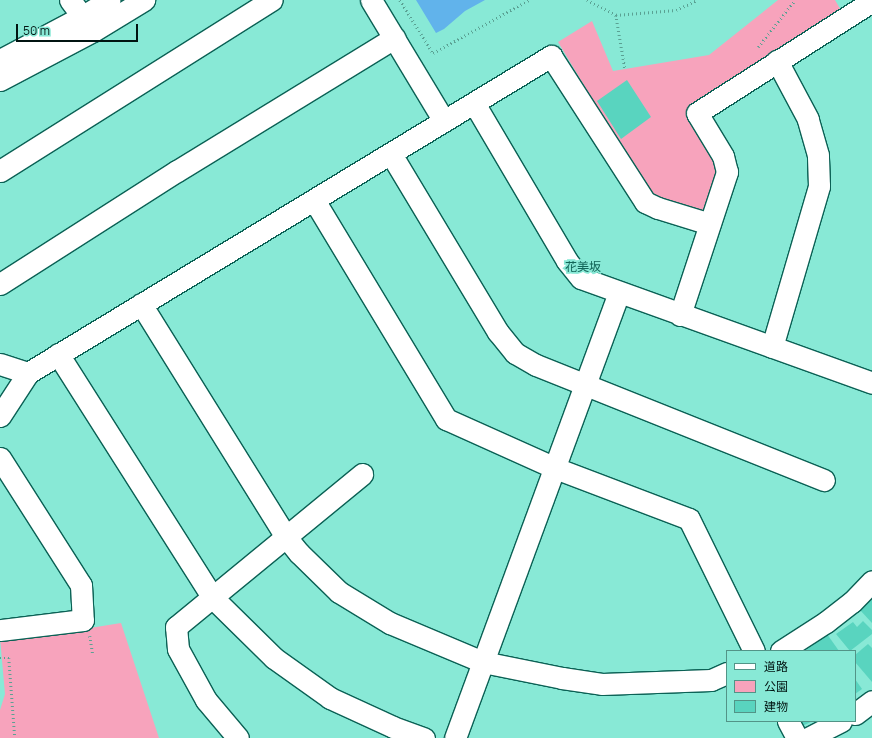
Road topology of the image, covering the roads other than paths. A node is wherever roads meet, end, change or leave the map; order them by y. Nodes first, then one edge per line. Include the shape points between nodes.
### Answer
1 (70, 0) edge
2 (110, 0) edge
3 (144, 0) edge
4 (272, 0) edge
5 (371, 0) edge
6 (872, 1) edge
7 (88, 24) junction
8 (394, 38) junction
9 (0, 60) edge
10 (777, 61) junction
11 (0, 80) edge
12 (474, 103) junction
13 (444, 121) junction
14 (391, 154) junction
15 (0, 171) edge
16 (314, 200) junction
17 (710, 224) junction
18 (0, 284) edge
19 (619, 293) junction
20 (141, 304) junction
21 (680, 315) junction
22 (772, 347) junction
23 (58, 354) junction
24 (0, 364) edge
25 (28, 373) junction
26 (872, 382) edge
27 (586, 384) junction
28 (0, 416) edge
29 (0, 458) edge
30 (555, 468) junction
31 (362, 474) dead end
32 (824, 480) dead end
33 (286, 537) junction
34 (872, 581) edge
35 (212, 597) junction
36 (0, 630) edge
37 (754, 650) edge
38 (783, 650) edge
39 (484, 662) junction
40 (726, 673) edge
41 (872, 701) edge
42 (856, 713) edge
43 (789, 722) edge
44 (839, 722) edge
45 (238, 738) edge
46 (424, 738) edge
47 (455, 738) edge
48 (797, 738) edge
49 (808, 738) edge

1 - 7 street
2 - 7 street
3 - 7 street
4 - 15 street
5 - 8 street
6 - 10 street
7 - 9 street
7 - 11 street
8 - 13 street
8 - 18 street via 177,170
10 - 17 street via 697,112 723,156 727,172
10 - 22 street via 808,119 818,155 819,186
12 - 13 street
12 - 17 street via 551,56 645,202
12 - 19 street via 567,261 581,278
13 - 14 street
14 - 16 street
14 - 27 street via 498,332 515,354
16 - 20 street
16 - 30 street via 446,419
17 - 21 street
19 - 21 street
19 - 27 street
20 - 23 street
20 - 33 street
21 - 22 street
22 - 26 street
23 - 25 street
23 - 35 street
24 - 25 street
25 - 28 street
27 - 30 street
27 - 32 street
29 - 36 street via 81,585 83,620
30 - 37 street via 689,519
30 - 39 street
31 - 33 street
33 - 35 street
33 - 39 street via 339,592 390,623
34 - 38 street via 852,602
35 - 45 street via 176,628 178,650 206,700
35 - 46 street via 274,658 330,698 393,727
39 - 40 street via 602,684 711,680
39 - 47 street
41 - 42 street
43 - 48 street
44 - 49 street

